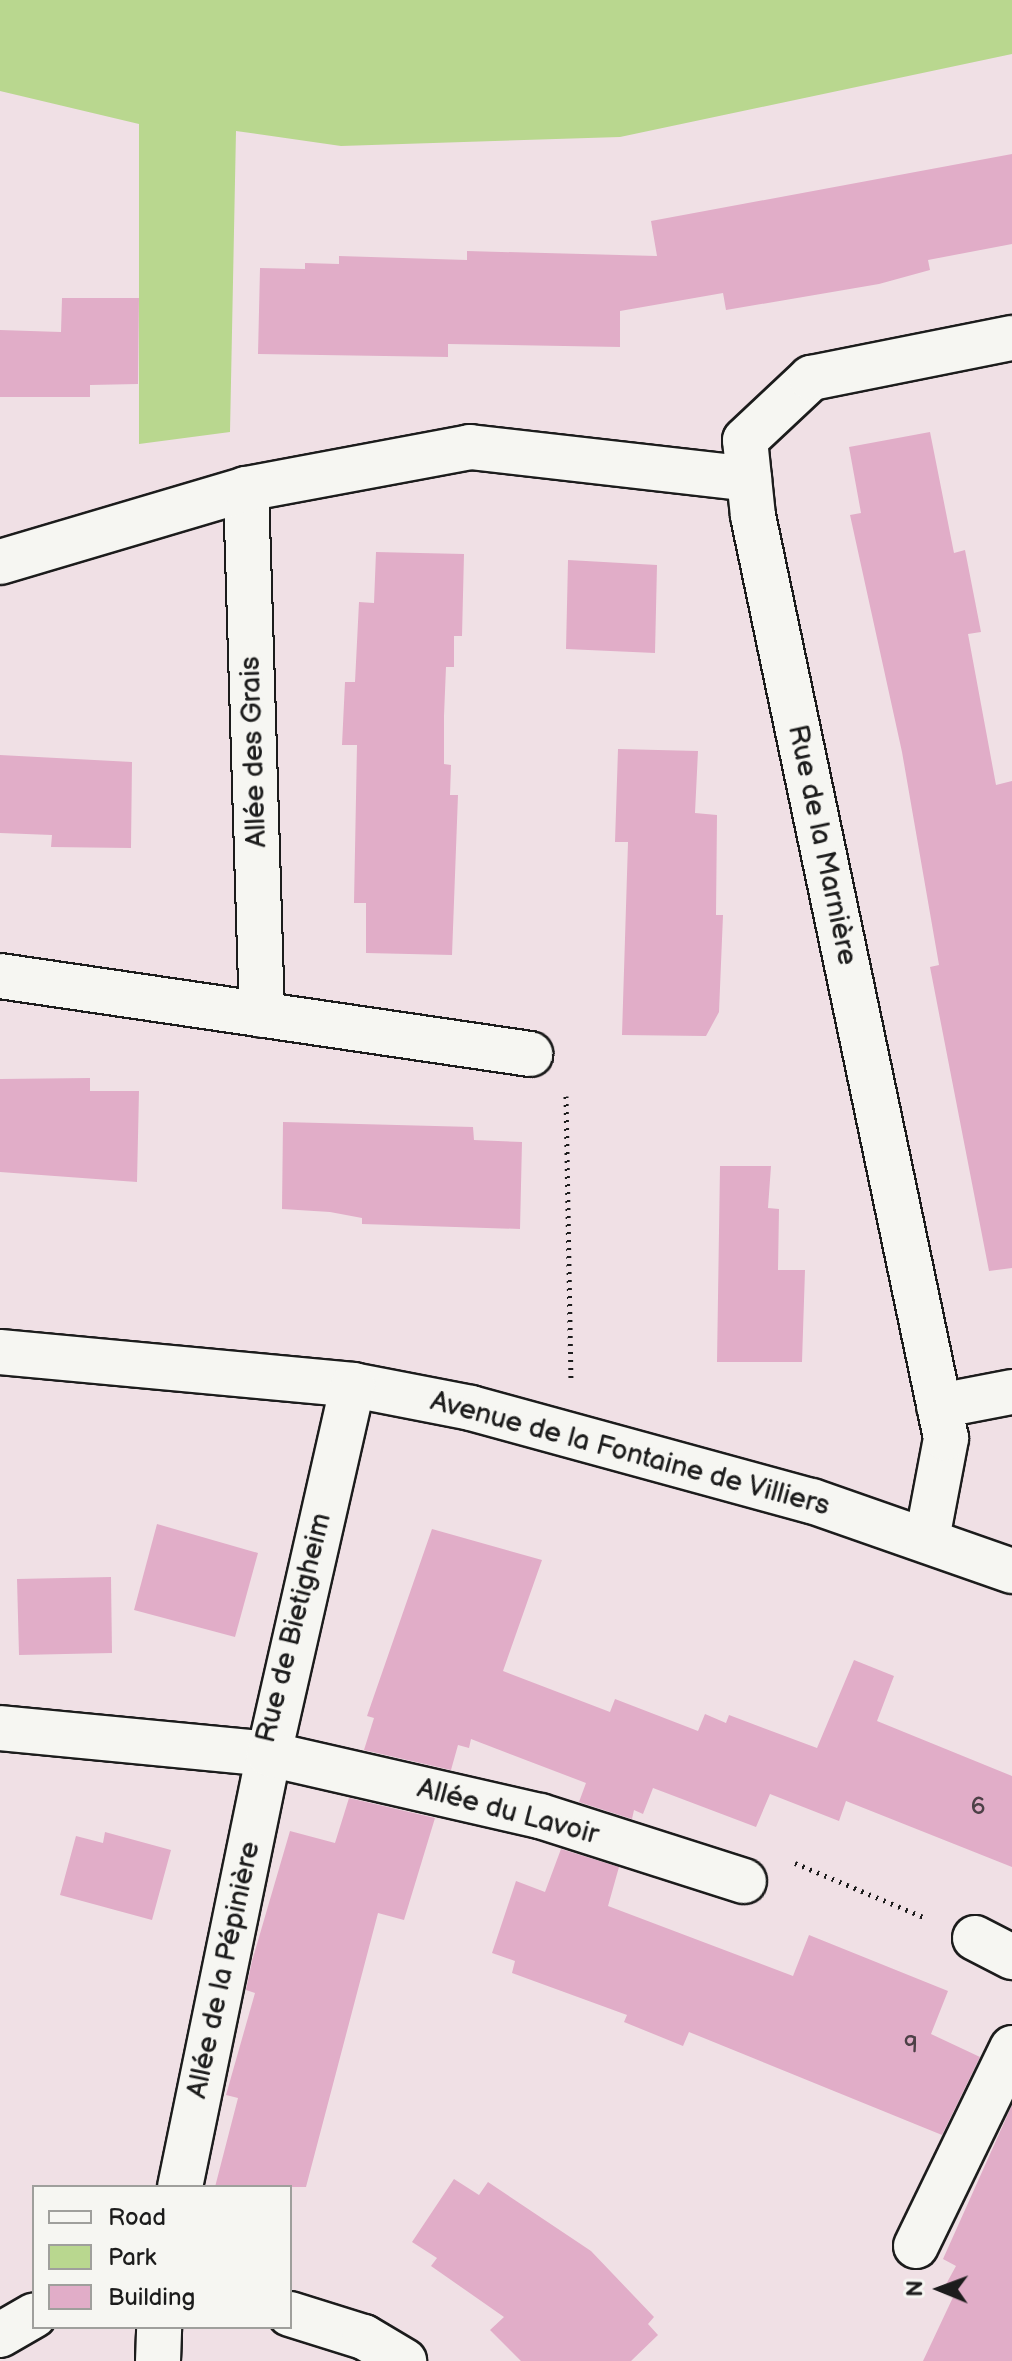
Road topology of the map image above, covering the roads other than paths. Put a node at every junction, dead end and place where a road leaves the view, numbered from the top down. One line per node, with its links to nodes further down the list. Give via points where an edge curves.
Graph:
1 (1012, 338): 2 (street, Rue de la Marnière, via 811,378 745,440)
2 (749, 479): 3 (street, via 470,447); 11 (street, Rue de la Marnière)
3 (246, 489): 4 (street); 6 (street, Allée des Grais)
4 (0, 562)
5 (0, 976): 6 (street)
6 (262, 1015): 7 (street)
7 (530, 1054)
8 (0, 1352): 9 (street, Avenue de la Fontaine de Villiers)
9 (353, 1385): 12 (street, Avenue de la Fontaine de Villiers, via 561,1430); 15 (street, Rue de Bietigheim)
10 (1012, 1392): 11 (street)
11 (939, 1406): 12 (street, Rue de la Marnière, via 946,1438)
12 (927, 1539): 13 (street, Avenue de la Fontaine de Villiers)
13 (1012, 1571)
14 (0, 1728): 15 (street, Rue de Bietigheim)
15 (269, 1754): 16 (street, Allée du Lavoir, via 540,1816); 18 (street, Allée de la Pépinière)
16 (744, 1881)
17 (1012, 2048): 19 (street)
18 (180, 2185)
19 (916, 2246)
20 (292, 2315): 25 (street, via 364,2337)
21 (32, 2316): 23 (street)
22 (159, 2329): 24 (street)
23 (0, 2335)
24 (158, 2361)
25 (404, 2361)

